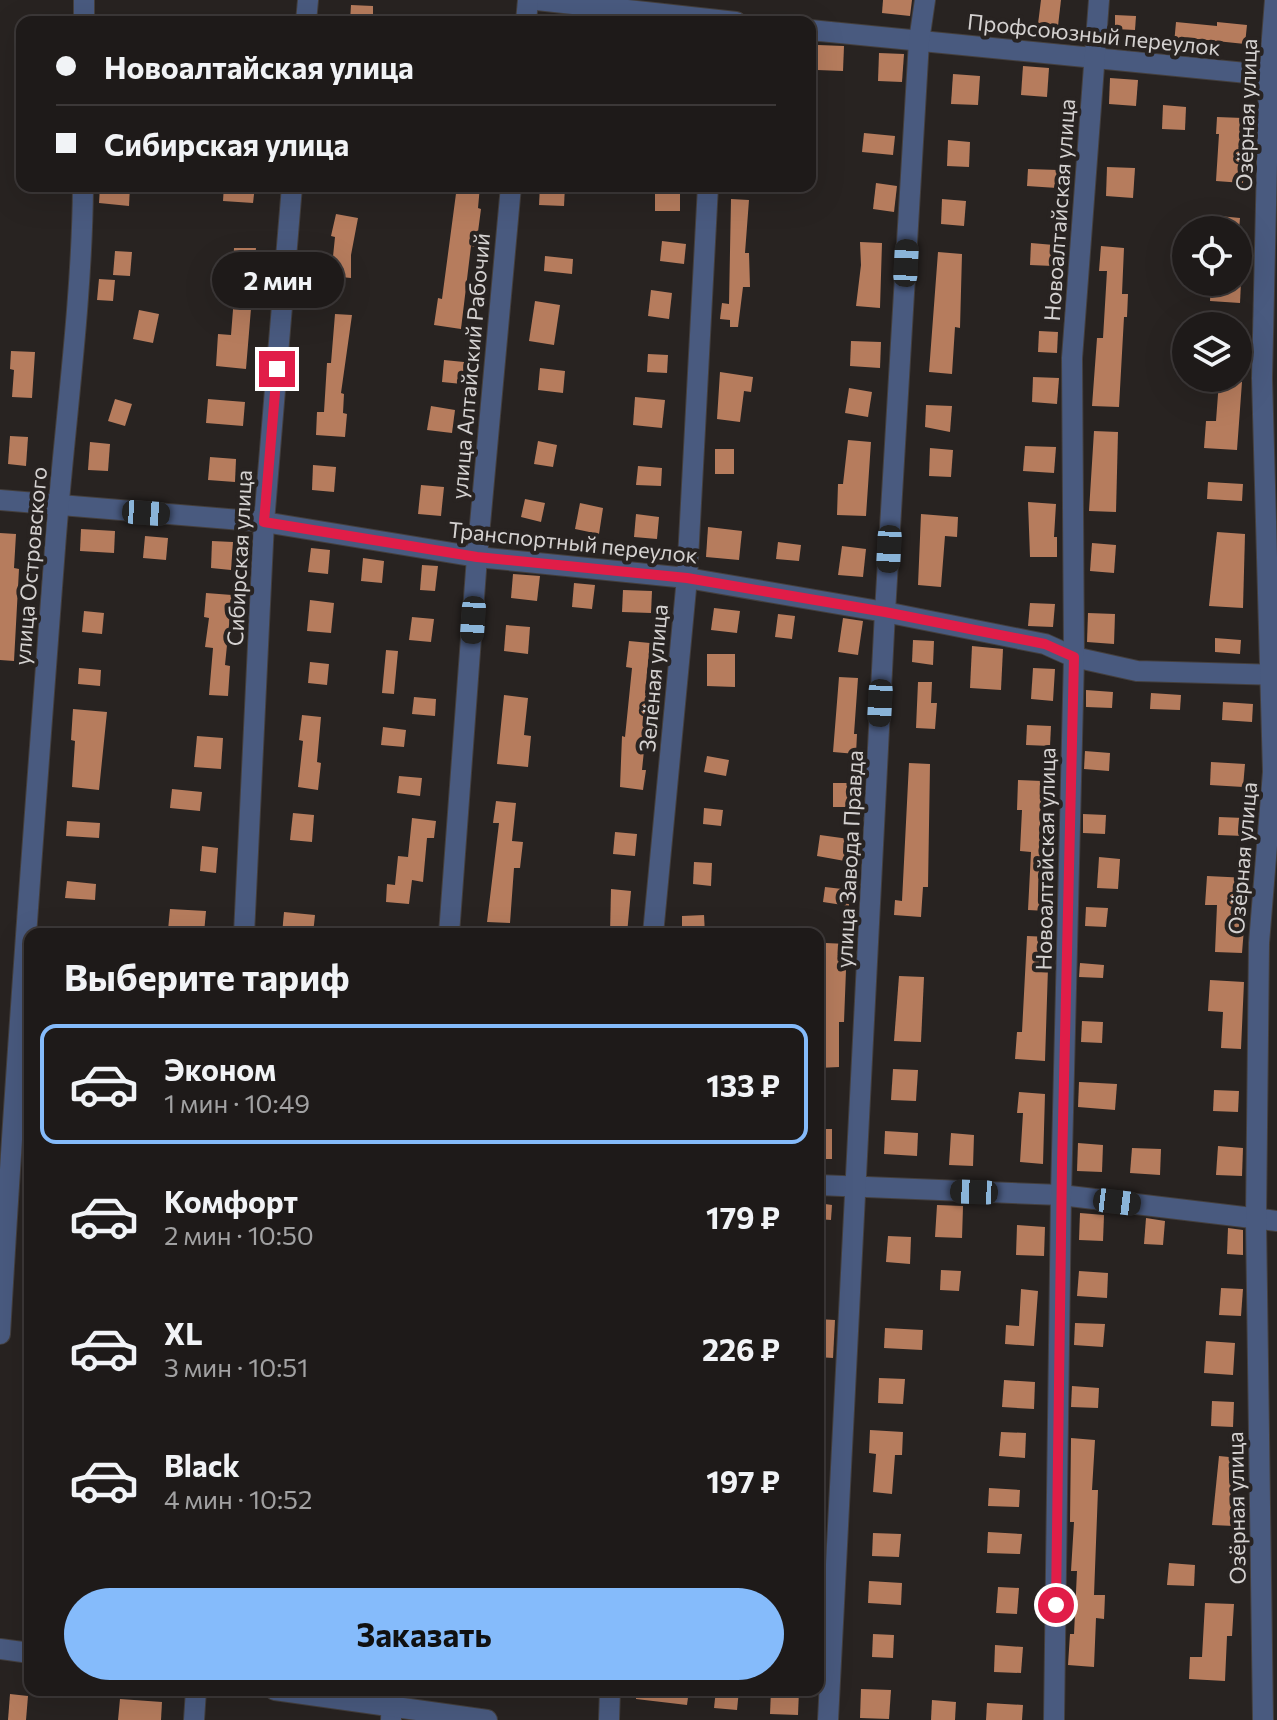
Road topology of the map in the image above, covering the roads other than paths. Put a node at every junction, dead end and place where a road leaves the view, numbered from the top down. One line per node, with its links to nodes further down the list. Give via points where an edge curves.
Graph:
1 (537, 0): 5 (street)
2 (925, 0): 7 (street, улица Завода Правда)
3 (1099, 0): 8 (street, Новоалтайская улица)
4 (1275, 0): 9 (street, Озёрная улица)
5 (722, 16)
6 (816, 31): 7 (street, Профсоюзный переулок)
7 (919, 41): 8 (street, Профсоюзный переулок); 19 (street, улица Завода Правда)
8 (1094, 57): 9 (street, Профсоюзный переулок); 20 (street, Новоалтайская улица, via 1072,358)
9 (1273, 76): 21 (street, Озёрная улица, via 1262,378)
10 (83, 192): 15 (street, улица Островского)
11 (292, 192): 16 (street, Сибирская улица)
12 (510, 192): 17 (street, улица Алтайский Рабочий)
13 (708, 192): 18 (street, Зелёная улица)
14 (0, 500): 15 (street, Транспортный переулок)
15 (58, 506): 16 (street, Транспортный переулок); 22 (street, улица Островского)
16 (264, 522): 17 (street, Транспортный переулок); 23 (street, Сибирская улица)
17 (477, 557): 18 (street, Транспортный переулок); 24 (street, улица Алтайский Рабочий)
18 (687, 578): 19 (street, Транспортный переулок); 25 (street, Зелёная улица)
19 (885, 612): 20 (street, Транспортный переулок, via 1045,644); 29 (street, улица Завода Правда)
20 (1074, 657): 21 (street, Транспортный переулок, via 1137,671); 30 (street, Новоалтайская улица)
21 (1275, 675): 31 (street, Озёрная улица, via 1259,943)
22 (27, 928)
23 (244, 928)
24 (449, 928)
25 (654, 928)
26 (24, 971): 27 (street, улица Островского)
27 (15, 1094): 33 (street, улица Островского)
28 (824, 1185): 29 (street)
29 (857, 1187): 30 (street); 43 (street, улица Завода Правда)
30 (1061, 1195): 31 (street); 44 (street, Новоалтайская улица)
31 (1256, 1220): 32 (street); 45 (street, Озёрная улица)
32 (1277, 1221)
33 (0, 1334)
34 (0, 1649): 35 (street)
35 (24, 1652)
36 (196, 1696): 40 (street)
37 (321, 1696): 39 (street)
38 (610, 1696): 42 (street)
39 (391, 1705): 41 (street)
40 (194, 1720)
41 (487, 1720)
42 (609, 1720)
43 (828, 1720)
44 (1054, 1720)
45 (1263, 1720)

